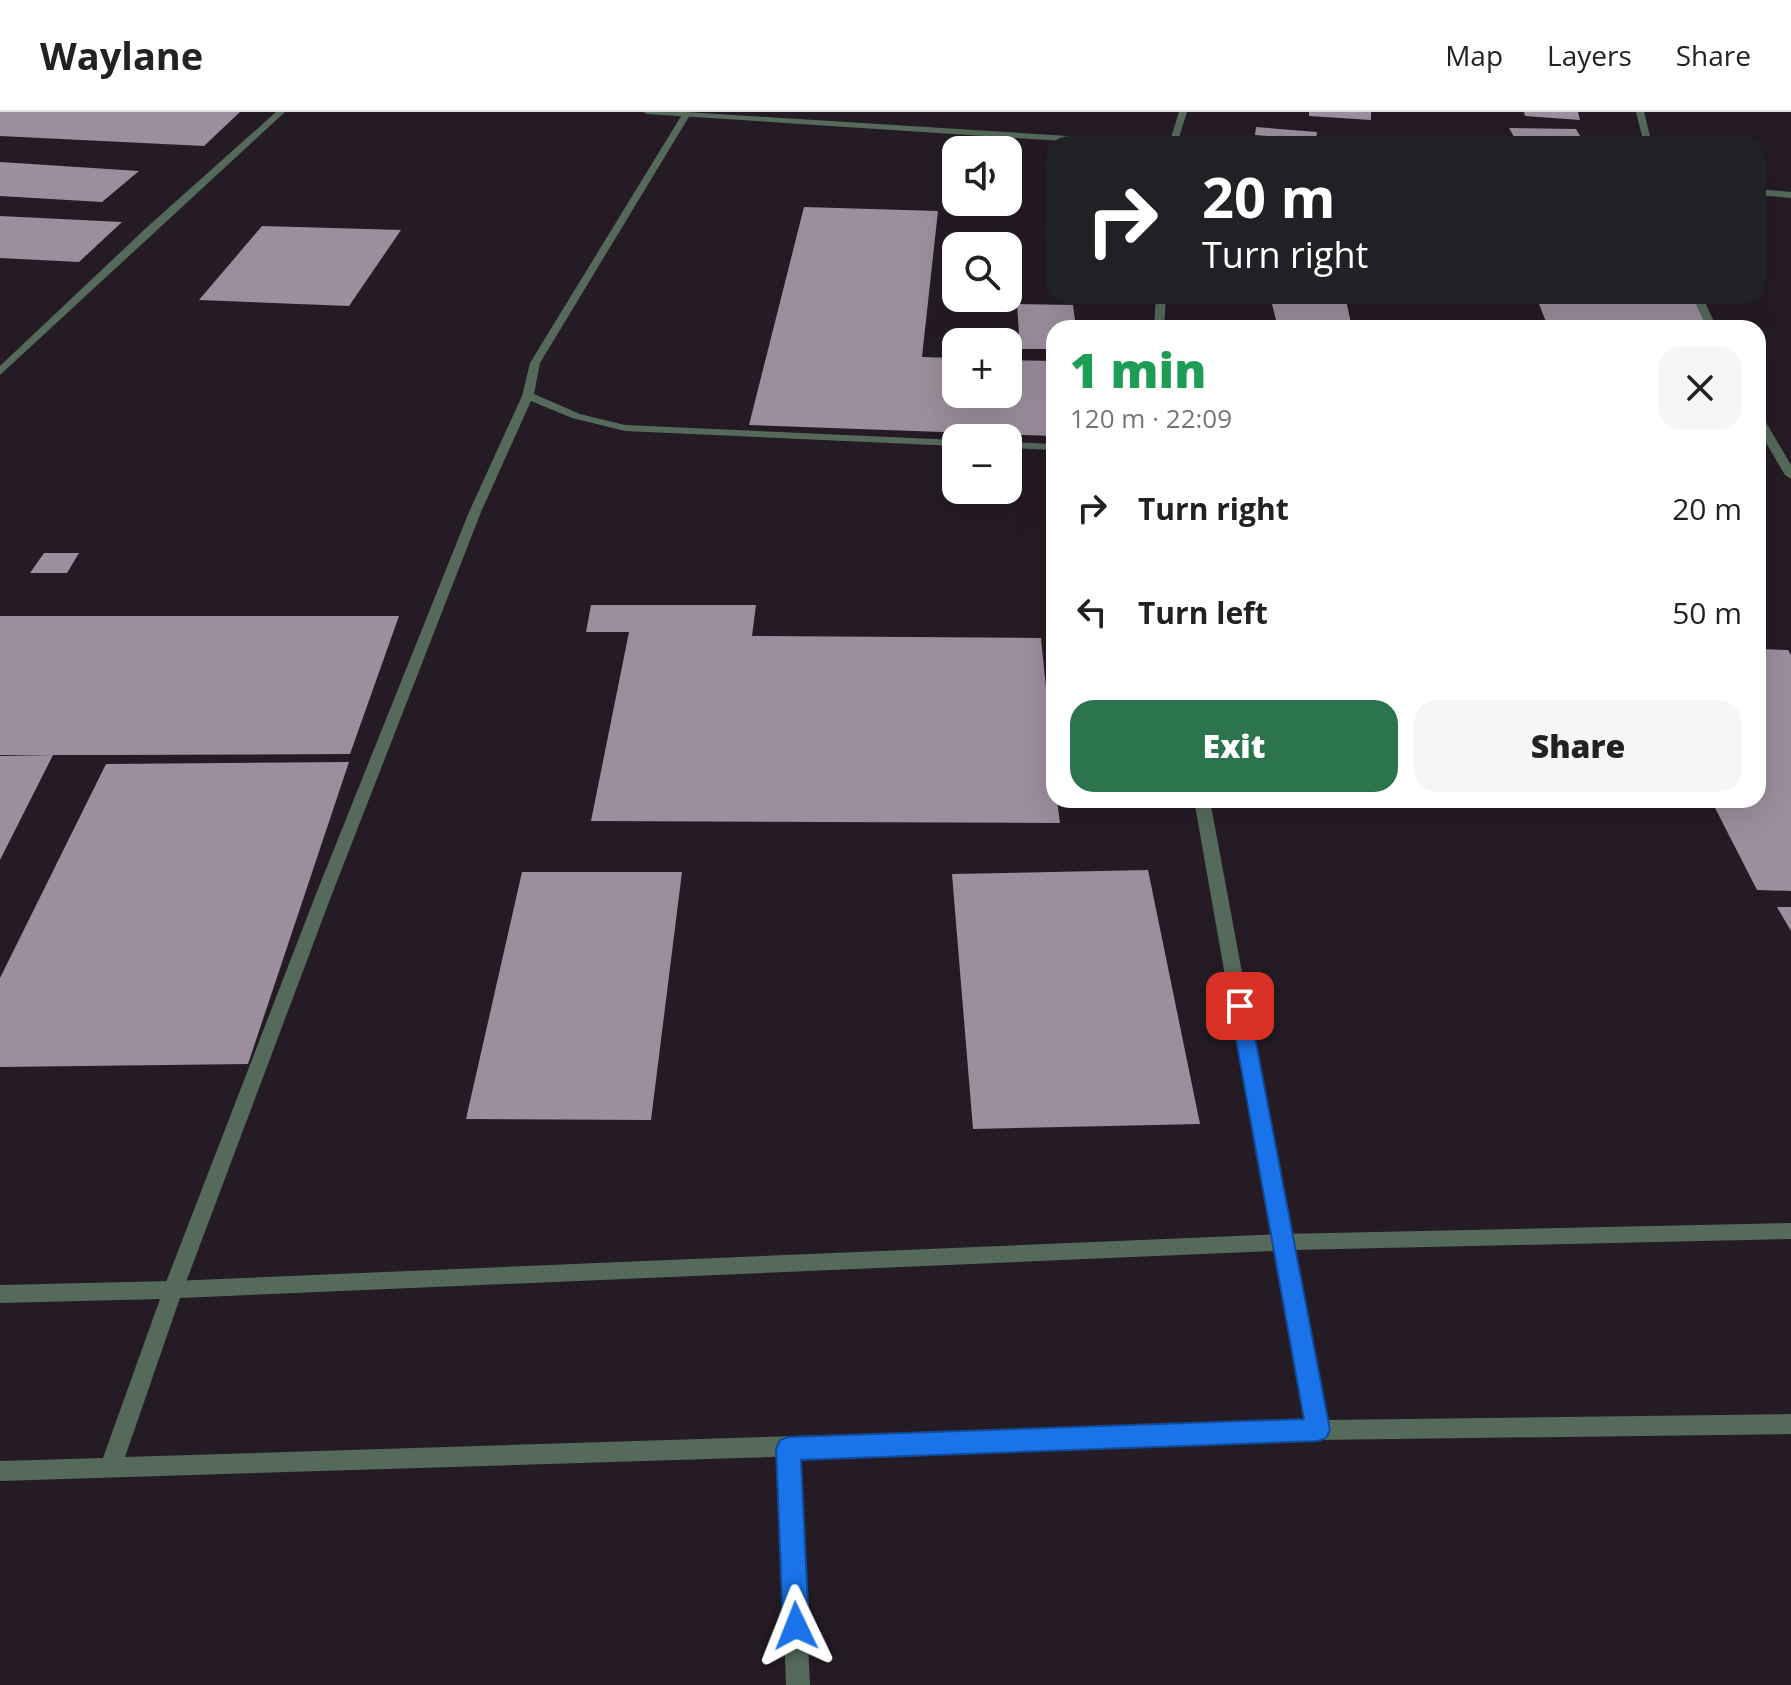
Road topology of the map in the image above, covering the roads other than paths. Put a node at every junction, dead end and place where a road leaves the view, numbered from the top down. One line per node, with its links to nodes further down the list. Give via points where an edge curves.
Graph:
1 (281, 112): 12 (street)
2 (647, 112): 5 (street)
3 (1183, 112): 7 (street)
4 (1640, 112): 8 (street)
5 (686, 115): 6 (street); 13 (street, via 535,363)
6 (737, 115): 9 (street)
7 (1176, 136)
8 (1646, 136)
9 (1046, 137)
10 (1766, 193): 11 (street)
11 (1791, 195)
12 (0, 372)
13 (528, 396): 15 (street, via 625,428); 22 (street, via 475,512)
14 (1766, 433): 18 (street)
15 (942, 442)
16 (1022, 446): 17 (street)
17 (1046, 447)
18 (1791, 475)
19 (1203, 808): 21 (street)
20 (1791, 1231): 21 (street)
21 (1282, 1242): 22 (street); 25 (street)
22 (173, 1290): 23 (street); 27 (street)
23 (0, 1294)
24 (1791, 1424): 25 (street)
25 (1318, 1430): 26 (street)
26 (788, 1449): 27 (street); 29 (street)
27 (111, 1466): 28 (street)
28 (0, 1471)
29 (798, 1685)

